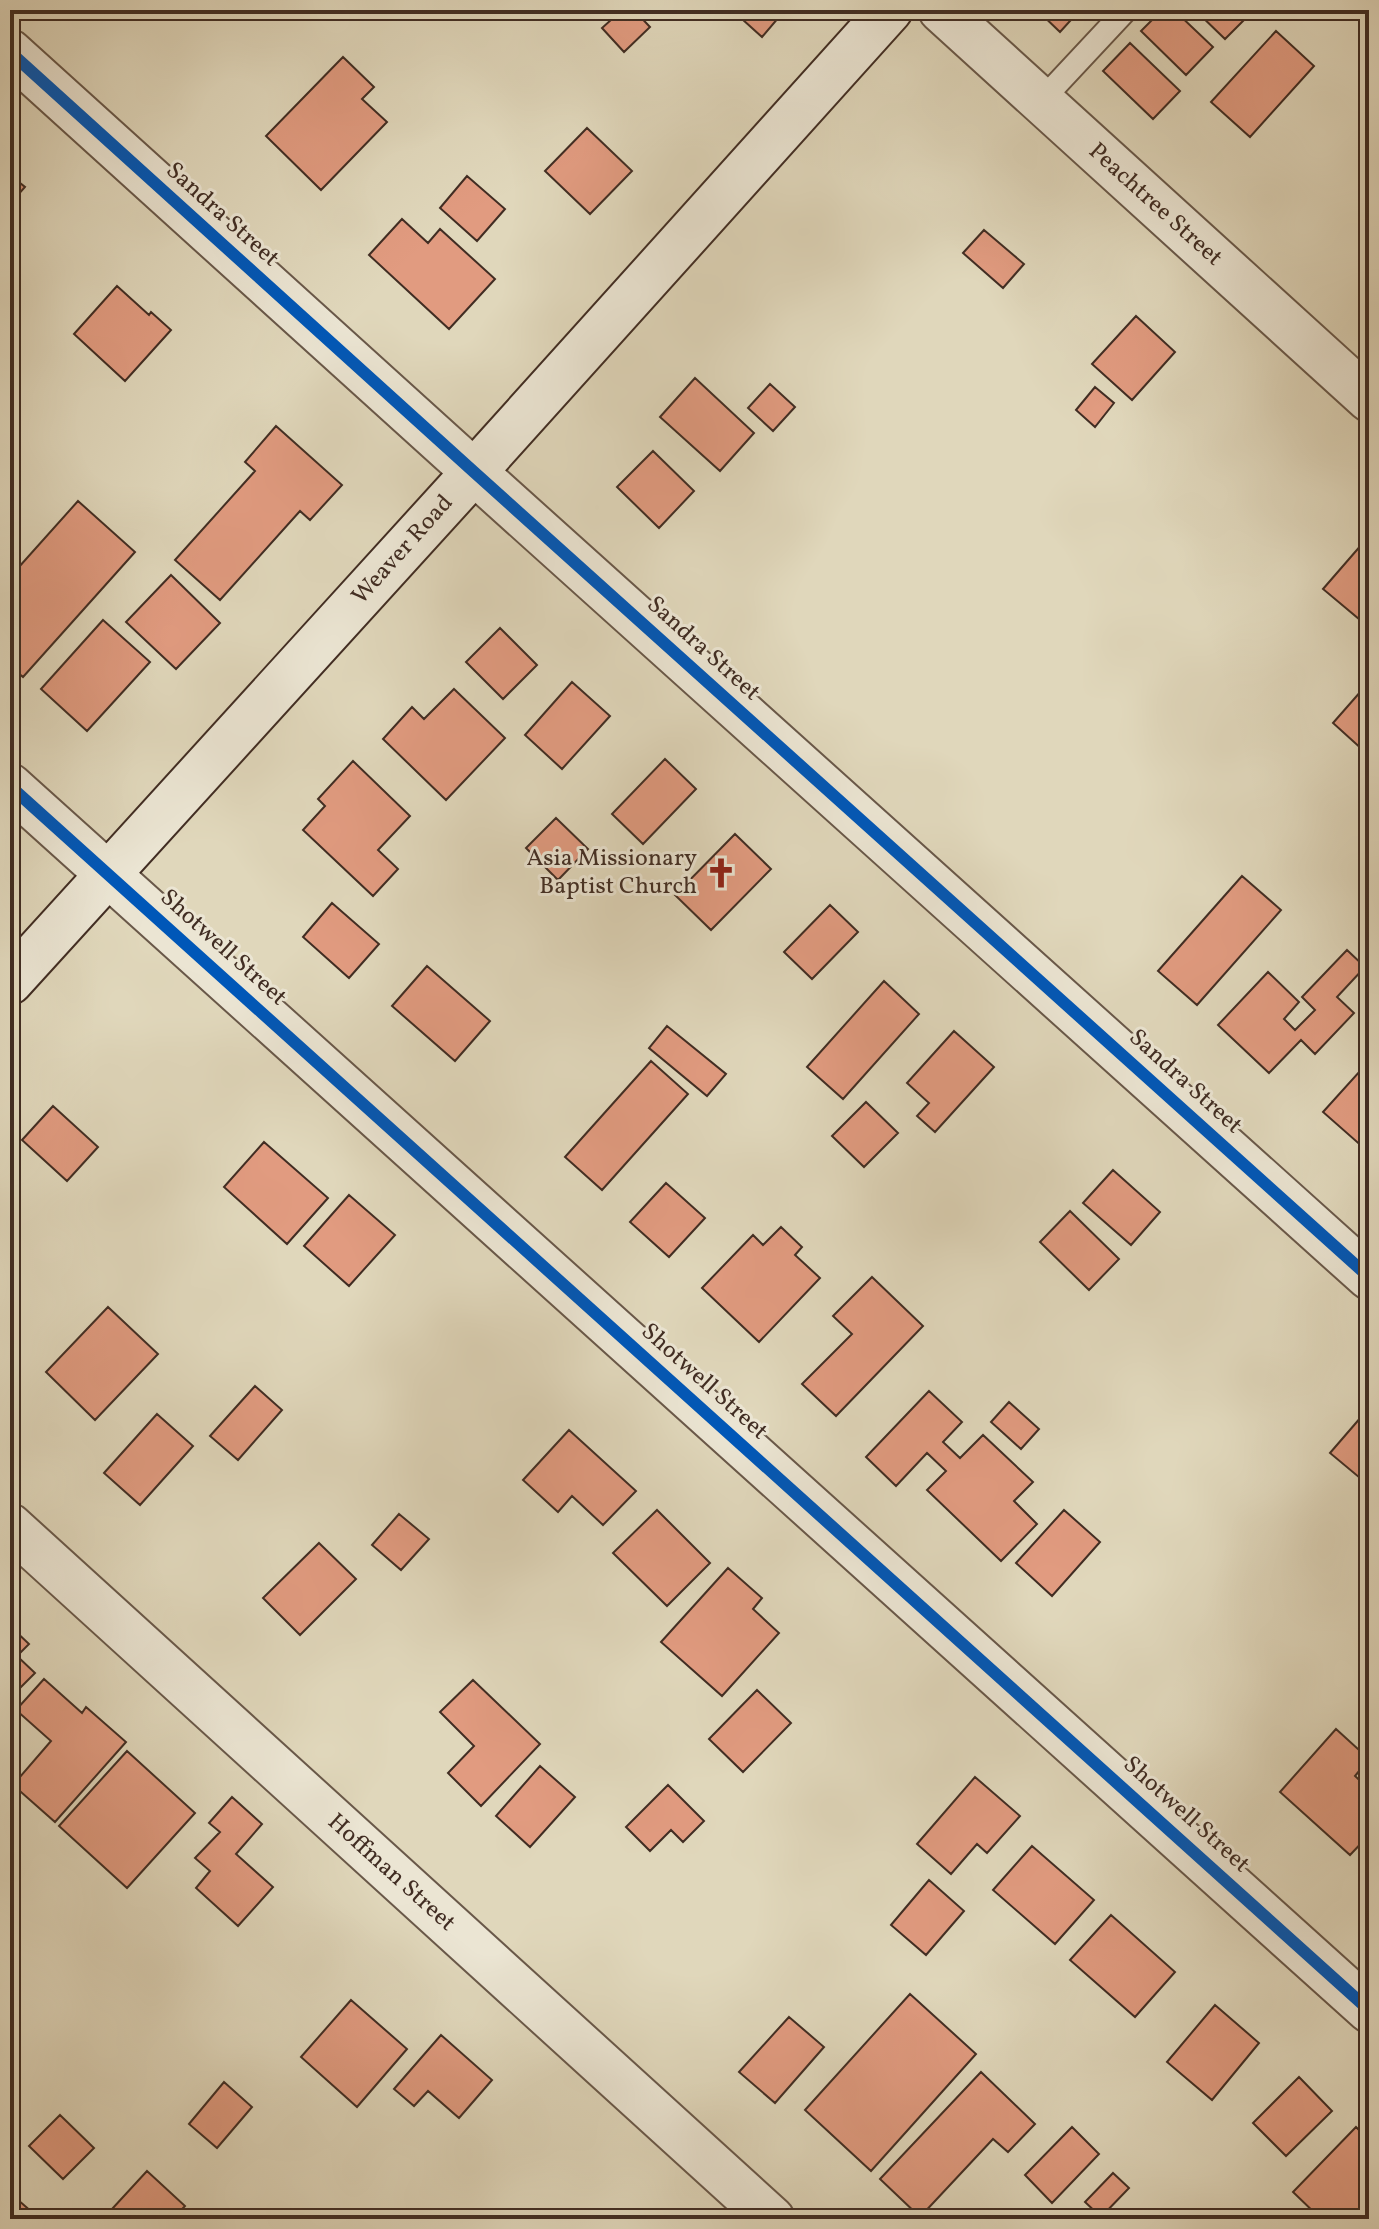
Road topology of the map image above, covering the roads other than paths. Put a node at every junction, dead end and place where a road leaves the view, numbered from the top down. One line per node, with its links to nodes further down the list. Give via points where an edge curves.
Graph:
1 (890, 10): 7 (street, Weaver Road)
2 (941, 10): 5 (street, Peachtree Street)
3 (1126, 10): 5 (lane)
4 (10, 52): 7 (street, Sandra Street)
5 (1041, 101): 6 (street, Peachtree Street)
6 (1369, 399)
7 (474, 472): 9 (street, Weaver Road); 11 (street, Sandra Street)
8 (10, 786): 9 (street, Shotwell Street)
9 (108, 875): 10 (street, Weaver Road); 13 (street, Shotwell Street)
10 (10, 982)
11 (1369, 1277)
12 (10, 1526): 14 (street, Hoffman Street)
13 (1369, 2010)
14 (772, 2219)

